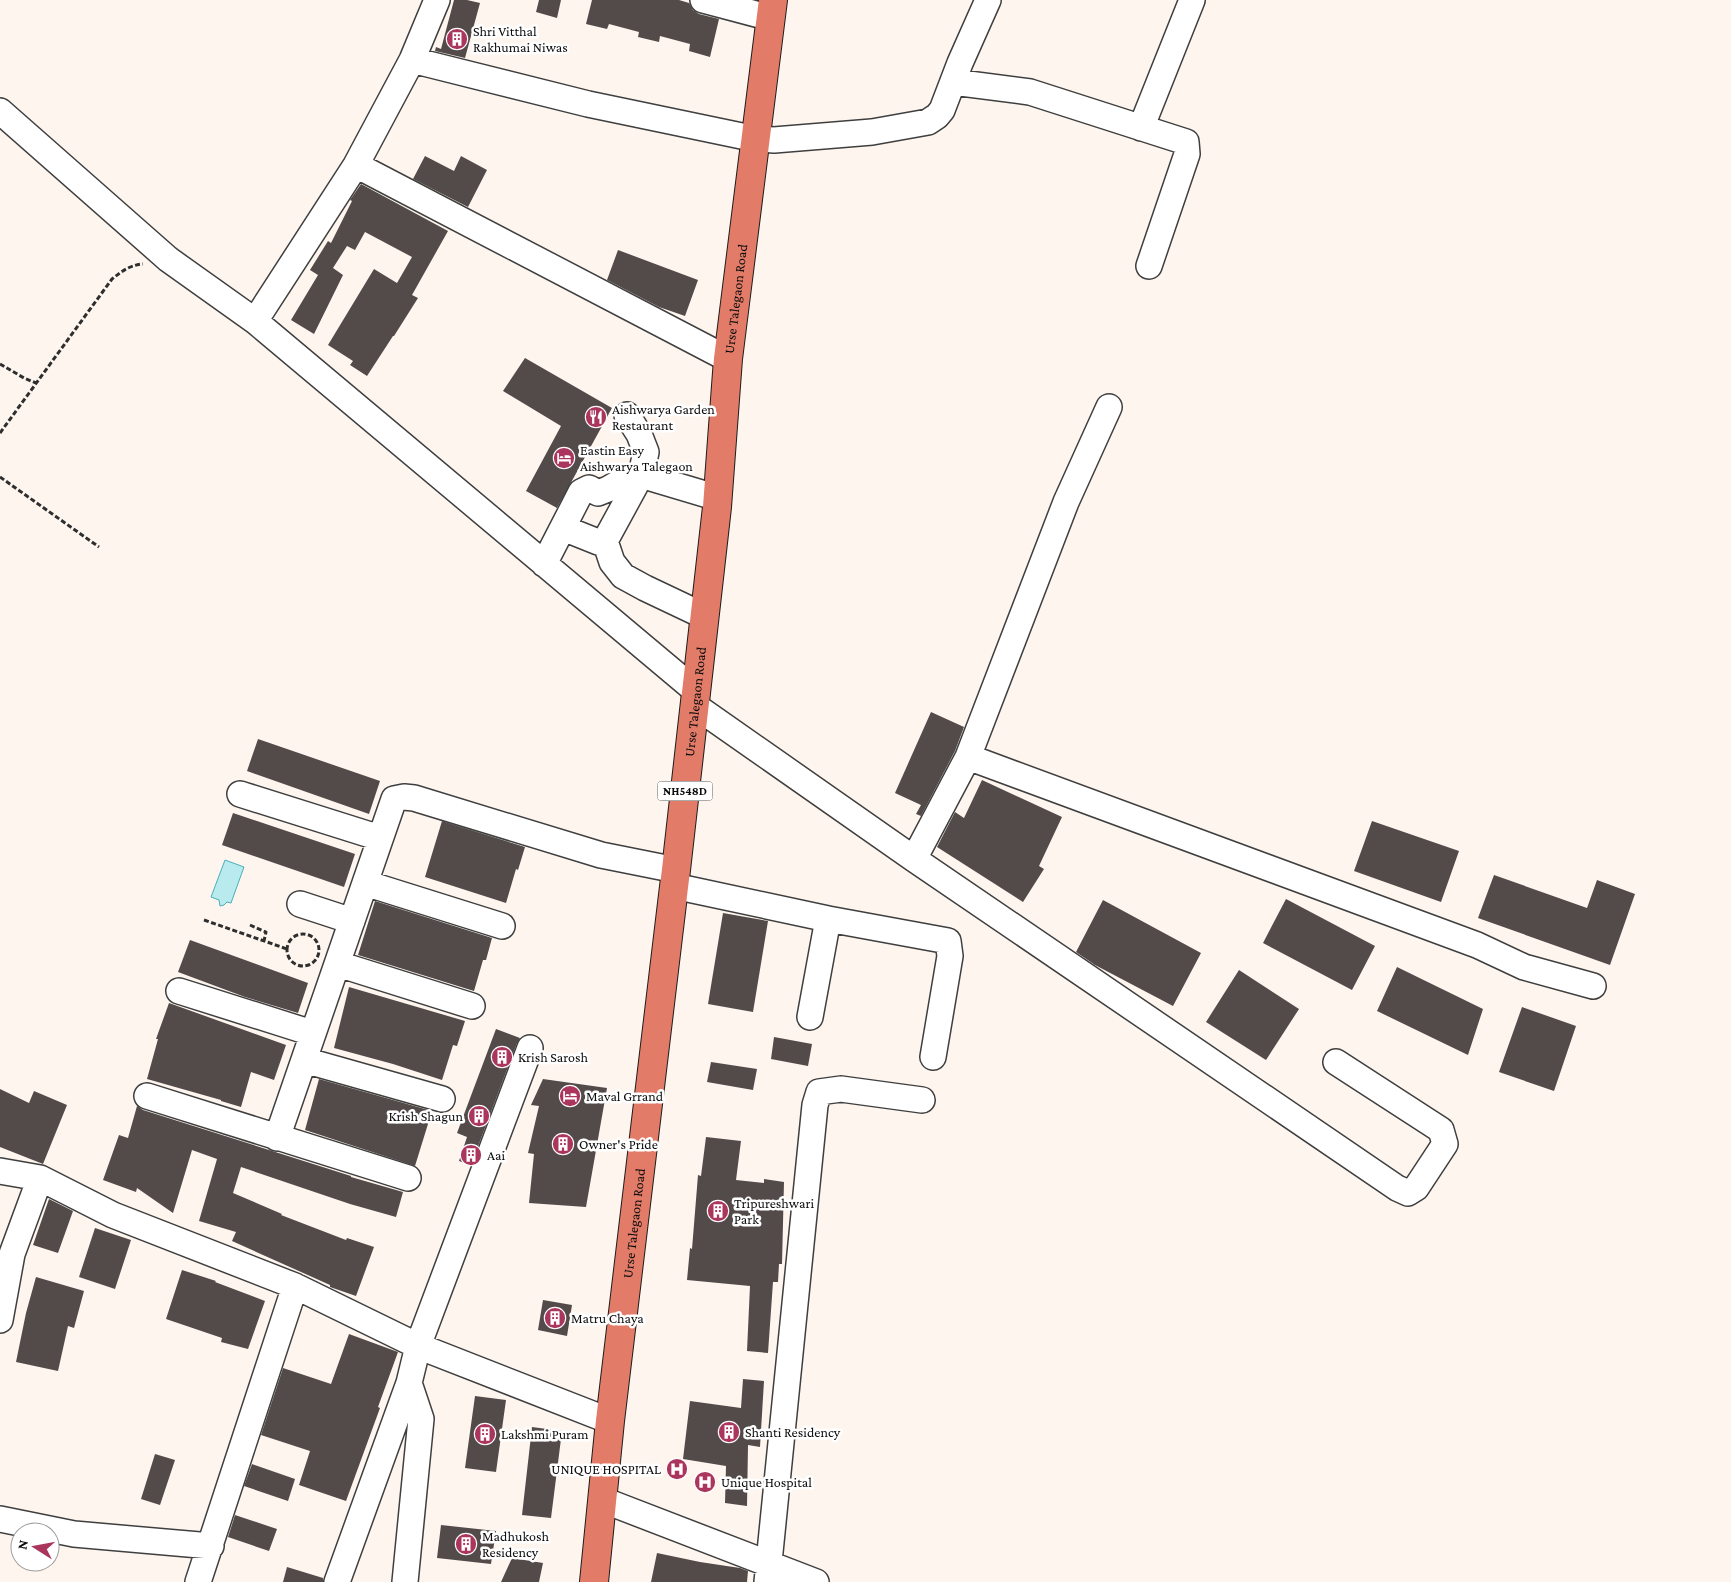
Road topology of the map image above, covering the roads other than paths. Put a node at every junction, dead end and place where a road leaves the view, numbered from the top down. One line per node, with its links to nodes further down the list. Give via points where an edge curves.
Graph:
1 (437, 0): 6 (street)
2 (703, 0): 5 (street)
3 (988, 0): 7 (street)
4 (1192, 0): 9 (street)
5 (772, 9): 10 (highway, Urse Talegaon Road / NH548D)
6 (412, 60): 10 (street, via 588,104); 11 (street)
7 (953, 82): 9 (street, via 1030,92); 10 (street, via 942,110 928,122 872,132)
8 (0, 111): 13 (street, via 168,260)
9 (1141, 128): 12 (street, via 1186,142 1187,154)
10 (756, 139): 14 (highway, Urse Talegaon Road / NH548D)
11 (356, 165): 13 (street); 14 (street)
12 (1149, 266)
13 (255, 321): 21 (street)
14 (728, 359): 18 (highway, Urse Talegaon Road / NH548D)
15 (1109, 407): 24 (street, via 1066,502)
16 (627, 415): 17 (street, via 646,452)
17 (640, 478): 18 (street); 19 (street, via 627,478 598,492 589,488 582,492); 20 (street)
18 (718, 498): 22 (highway, Urse Talegaon Road / NH548D)
19 (563, 528): 20 (street, via 598,542); 21 (street)
20 (605, 541): 22 (street, via 612,562 623,576)
21 (544, 564): 23 (street)
22 (704, 616): 23 (highway, Urse Talegaon Road / NH548D)
23 (695, 698): 27 (street); 28 (highway, Urse Talegaon Road / NH548D)
24 (968, 757): 27 (street); 35 (street, via 1477,945 1524,967)
25 (240, 794): 26 (street)
26 (380, 838): 28 (street, via 394,800 409,798); 29 (street)
27 (914, 859): 43 (street, via 1408,1193 1416,1188 1445,1144 1441,1130)
28 (675, 878): 31 (street); 55 (highway, Urse Talegaon Road / NH548D)
29 (365, 884): 32 (street); 33 (street)
30 (300, 904): 32 (street)
31 (828, 919): 38 (street); 41 (street, via 948,941 950,956)
32 (352, 921): 34 (street)
33 (502, 926)
34 (338, 964): 37 (street); 39 (street)
35 (1593, 986)
36 (179, 991): 39 (street)
37 (472, 1006)
38 (810, 1017)
39 (312, 1033): 42 (street)
40 (530, 1048): 53 (street)
41 (933, 1056)
42 (304, 1060): 45 (street); 47 (street)
43 (1336, 1062)
44 (147, 1096): 47 (street)
45 (442, 1099)
46 (922, 1100): 59 (street, via 841,1089 819,1092 815,1105)
47 (277, 1138): 50 (street)
48 (0, 1171): 49 (street)
49 (40, 1178): 51 (street, via 113,1215); 52 (street, via 12,1254)
50 (408, 1178)
51 (295, 1286): 53 (street); 58 (street)
52 (0, 1320)
53 (418, 1346): 54 (street); 55 (street)
54 (409, 1383): 61 (street); 62 (street, via 421,1419)
55 (610, 1421): 56 (highway, Urse Talegaon Road / NH548D)
56 (603, 1500): 59 (street); 63 (highway, Urse Talegaon Road / NH548D)
57 (0, 1518): 58 (street, via 74,1534)
58 (211, 1546): 60 (street)
59 (768, 1573): 64 (street)
60 (198, 1582)
61 (337, 1582)
62 (405, 1582)
63 (594, 1582)
64 (816, 1582)

